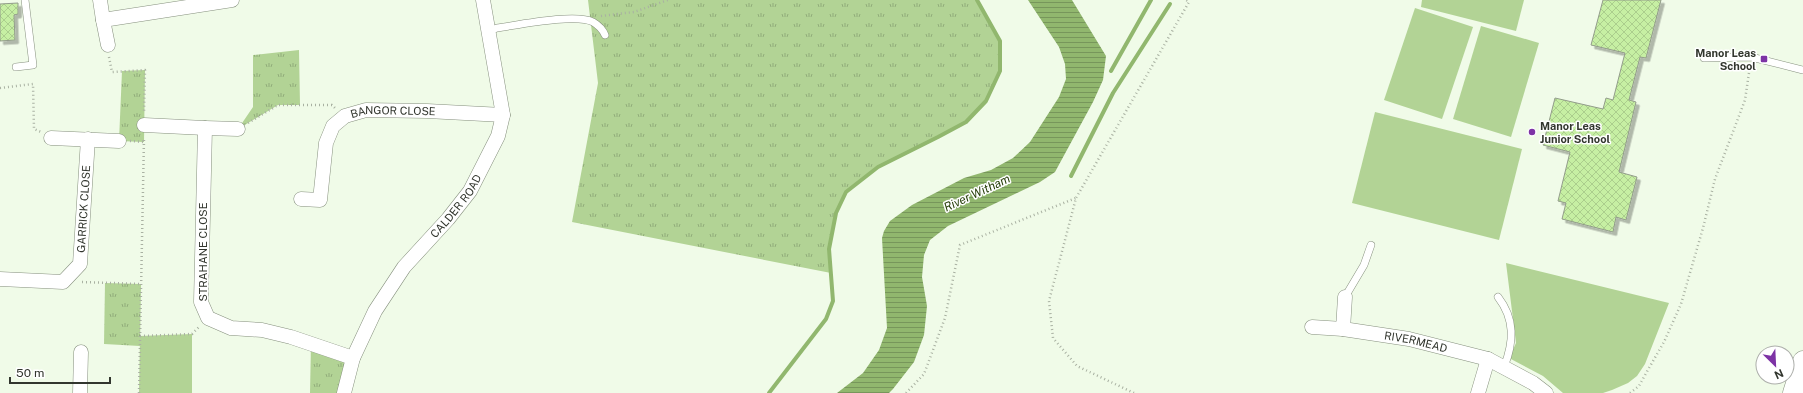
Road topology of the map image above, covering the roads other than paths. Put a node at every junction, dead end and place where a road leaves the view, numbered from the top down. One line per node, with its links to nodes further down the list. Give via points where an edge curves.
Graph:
1 (25, 0): 11 (lane, via 34,64)
2 (100, 0): 6 (street)
3 (232, 0): 5 (street)
4 (483, 0): 7 (street, CALDER ROAD)
5 (216, 1): 6 (street)
6 (104, 20): 9 (street)
7 (489, 31): 8 (lane, via 577,18 592,21); 13 (street, CALDER ROAD)
8 (605, 35)
9 (108, 46)
10 (1704, 58): 12 (lane, via 1751,57)
11 (16, 67)
12 (1803, 70)
13 (503, 115): 20 (street, BANGOR CLOSE, via 366,110 345,116 333,126 326,143 320,200); 28 (street, CALDER ROAD, via 498,136 470,191 404,266 375,310)
14 (144, 124): 15 (street)
15 (205, 128): 16 (street); 28 (street, STRAHANE CLOSE, via 201,302 208,318 231,328 262,330 291,337)
16 (238, 129)
17 (52, 138): 18 (street)
18 (88, 139): 19 (street); 22 (street, GARRICK CLOSE, via 80,264 63,282)
19 (119, 141)
20 (302, 199)
21 (1371, 246): 23 (lane, via 1364,265)
22 (0, 279)
23 (1345, 297): 26 (street)
24 (1498, 297): 31 (lane, via 1506,307 1511,335 1510,351)
25 (1312, 327): 26 (street, RIVERMEAD)
26 (1343, 329): 29 (street, RIVERMEAD, via 1409,340)
27 (81, 352): 32 (street)
28 (353, 358): 33 (street, CALDER ROAD)
29 (1488, 359): 31 (street, RIVERMEAD); 34 (street)
30 (1803, 361): 36 (street)
31 (1504, 367): 35 (street, RIVERMEAD)
32 (80, 393)
33 (344, 393)
34 (1478, 393)
35 (1546, 393)
36 (1794, 393)

